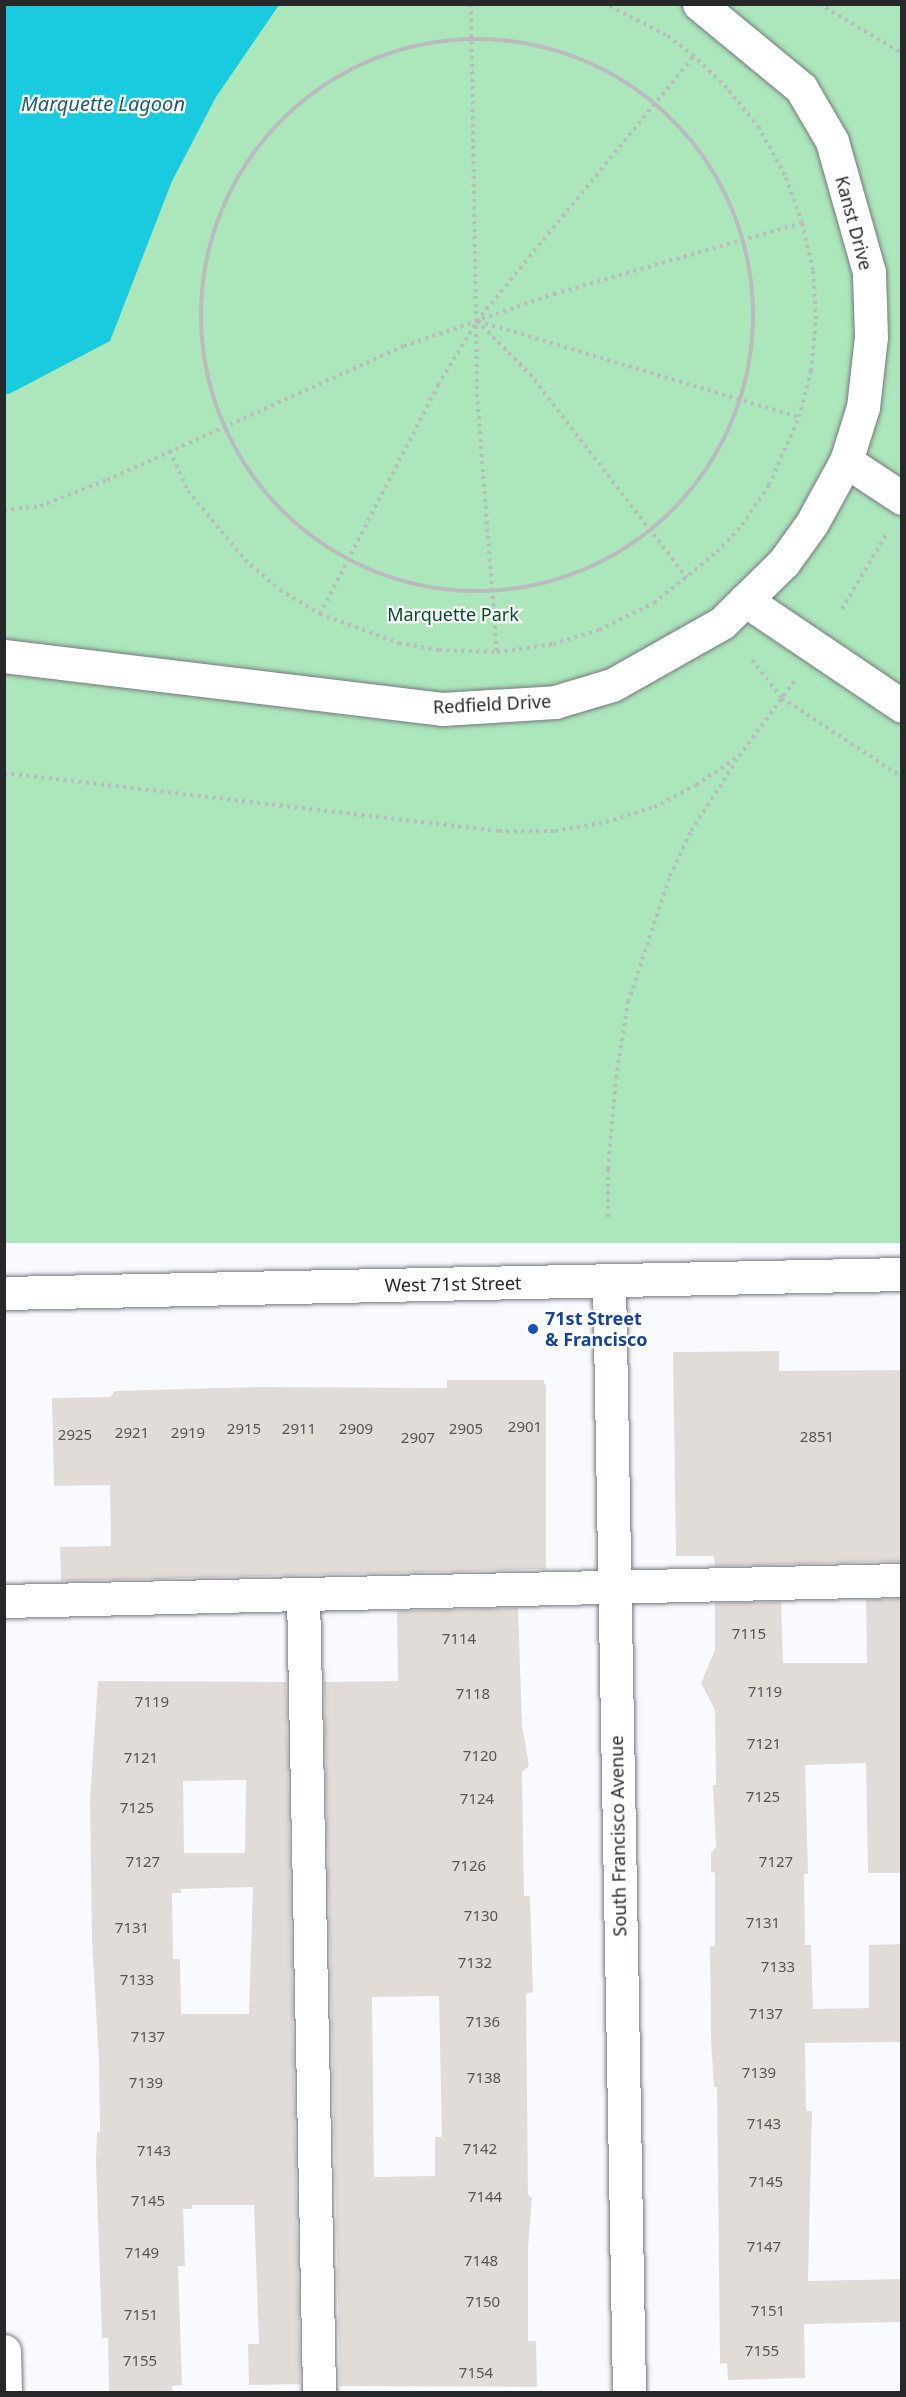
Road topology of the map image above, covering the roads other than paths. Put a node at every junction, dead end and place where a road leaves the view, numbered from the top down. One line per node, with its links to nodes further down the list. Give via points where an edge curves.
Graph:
1 (699, 4): 2 (street, Kanst Drive, via 801,88 832,141 869,272 872,337 863,407)
2 (846, 461): 3 (street); 4 (street, Kanst Drive)
3 (902, 498)
4 (812, 523): 5 (street, Redfield Drive, via 784,562)
5 (745, 600): 6 (street, Redfield Drive, via 722,623 669,656 612,685 555,702 442,709); 7 (street)
6 (4, 656)
7 (902, 706)
8 (902, 1274): 9 (street, West 71st Street)
9 (609, 1280): 10 (street, West 71st Street); 12 (street, South Francisco Avenue)
10 (4, 1293)
11 (902, 1581): 12 (street)
12 (614, 1587): 13 (street); 18 (street, South Francisco Avenue)
13 (303, 1594): 14 (street); 17 (street)
14 (4, 1600)
15 (4, 2351): 16 (street)
16 (5, 2392)
17 (319, 2392)
18 (628, 2392)

